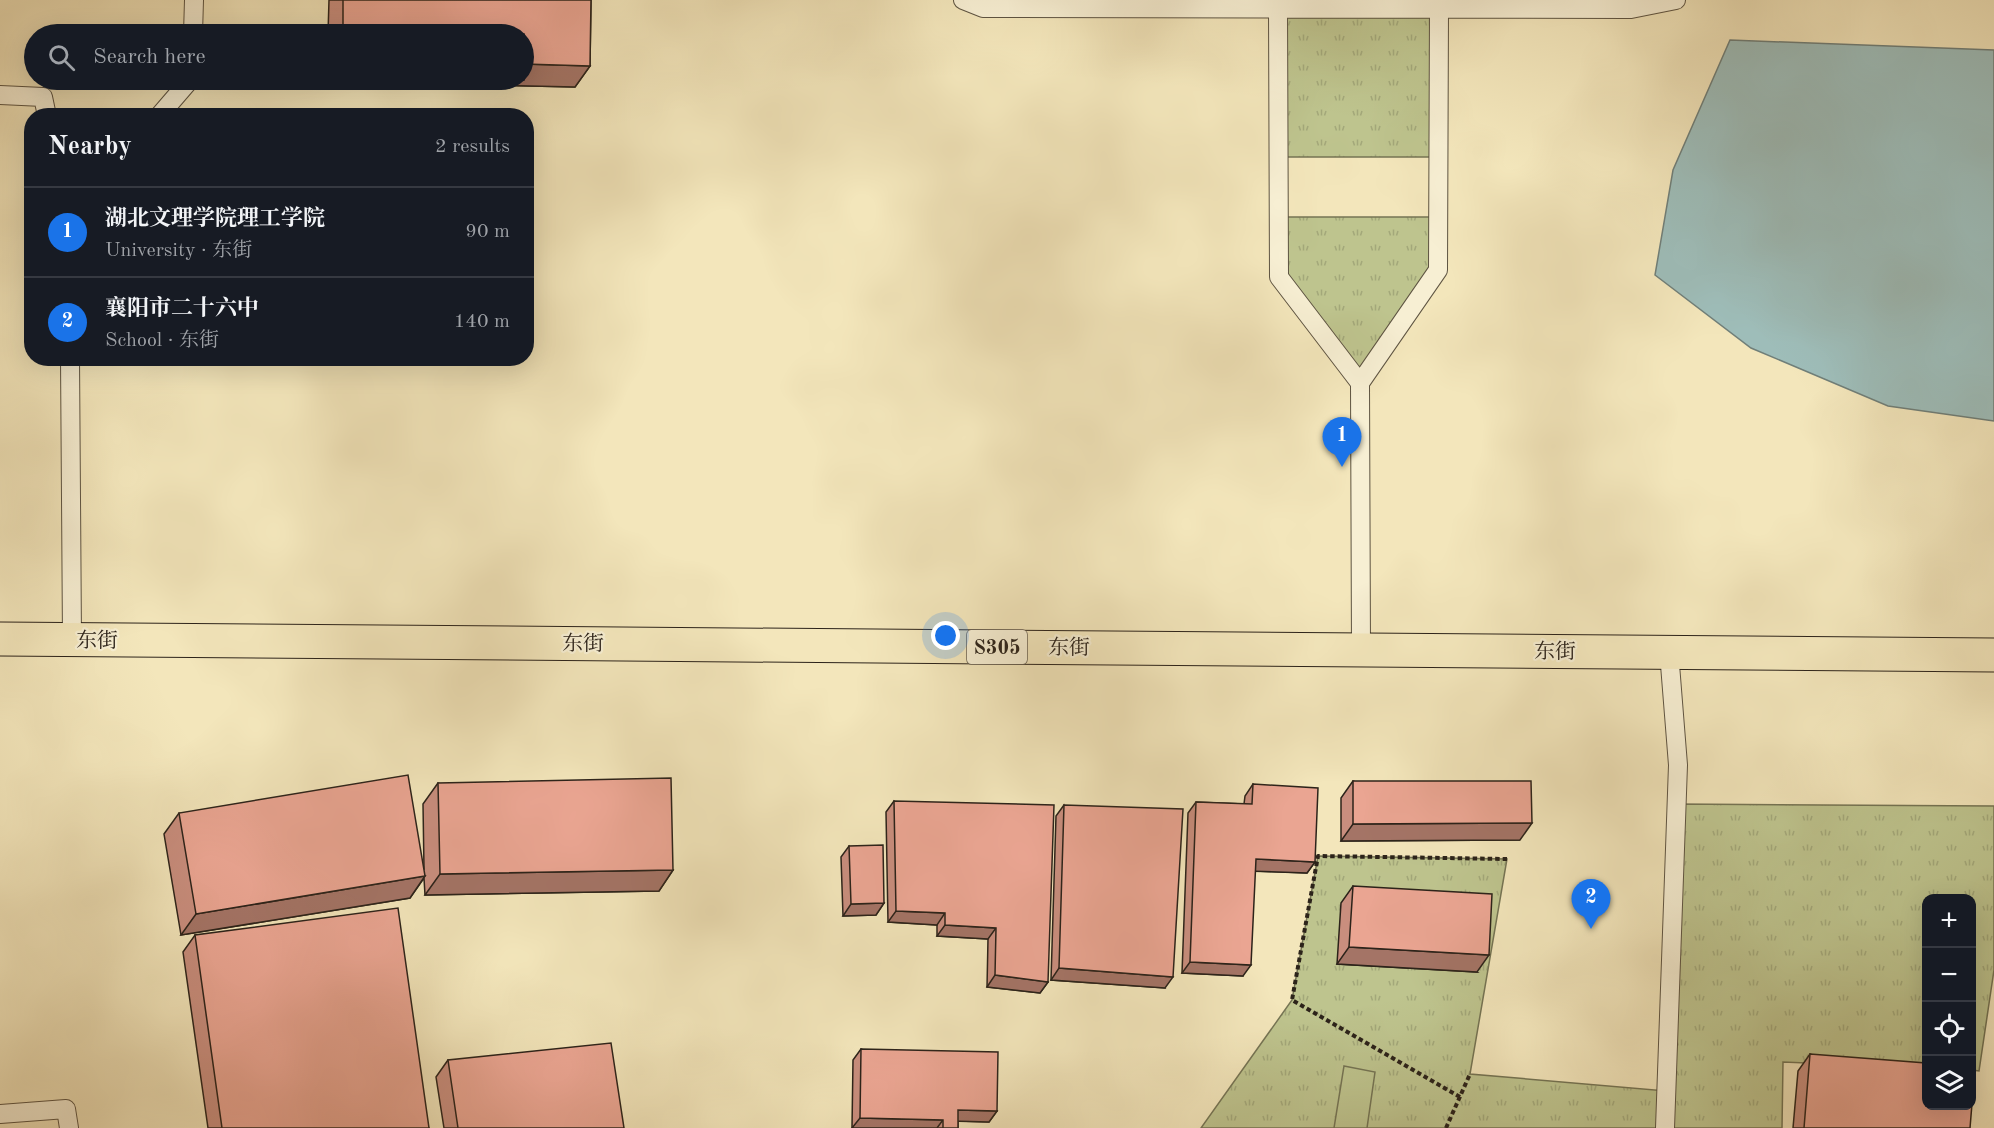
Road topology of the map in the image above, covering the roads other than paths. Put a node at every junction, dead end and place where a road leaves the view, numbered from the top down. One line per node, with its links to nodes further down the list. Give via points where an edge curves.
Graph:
1 (194, 0): 6 (lane)
2 (963, 0): 4 (lane, via 983,8)
3 (1676, 0): 5 (lane, via 1631,9)
4 (1278, 9): 5 (lane); 12 (lane, via 1280,277)
5 (1439, 10): 12 (lane, via 1438,270)
6 (193, 24)
7 (181, 90): 10 (lane)
8 (0, 95): 9 (lane, via 43,97)
9 (45, 108)
10 (166, 108)
11 (70, 366): 14 (lane)
12 (1360, 383): 15 (lane)
13 (0, 639): 14 (main road, 东街 / S305)
14 (72, 639): 15 (main road, 东街 / S305)
15 (1361, 650): 16 (main road, 东街 / S305)
16 (1669, 652): 17 (main road, 东街 / S305); 20 (lane, via 1678,765)
17 (1994, 655)
18 (0, 1114): 19 (lane, via 66,1109)
19 (69, 1128)
20 (1665, 1128)

